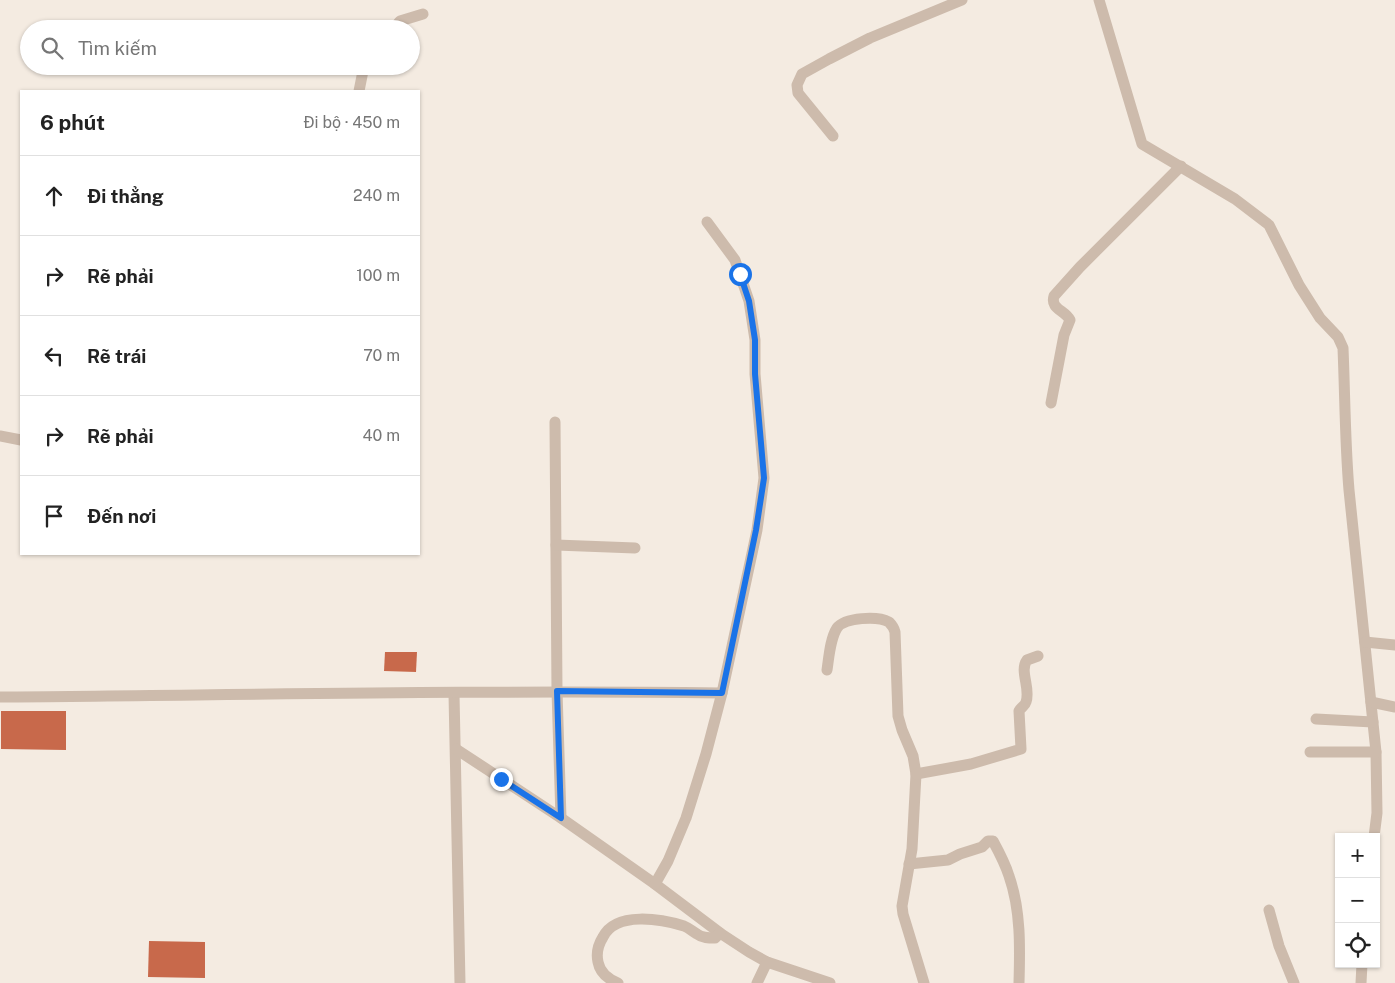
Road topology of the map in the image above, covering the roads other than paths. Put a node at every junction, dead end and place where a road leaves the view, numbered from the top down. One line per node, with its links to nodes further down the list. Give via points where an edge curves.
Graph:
1 (962, 0): 7 (street, via 870,38 802,74 797,85 798,93)
2 (1099, 0): 8 (street, via 1142,144)
3 (423, 14): 4 (street)
4 (403, 20)
5 (362, 75): 6 (street)
6 (359, 90)
7 (833, 136)
8 (1182, 166): 10 (street, via 1054,296 1055,306 1070,320 1064,335); 16 (street, via 1269,225 1310,302 1341,343 1347,419 1346,456)
9 (707, 222): 21 (street, via 735,260 749,301 755,340 764,478)
10 (1051, 403)
11 (555, 422): 14 (street)
12 (0, 436): 13 (street)
13 (20, 440)
14 (556, 545): 15 (street); 20 (street)
15 (635, 548)
16 (1365, 642): 17 (street); 24 (street)
17 (1395, 645)
18 (1038, 656): 31 (street, via 1027,660 1024,665 1028,691 1026,703 1019,711 1021,749 971,764)
19 (827, 670): 31 (street, via 834,634 844,622 878,619 893,626 898,716)
20 (557, 691): 21 (street); 22 (street); 32 (street)
21 (722, 693): 35 (street, via 686,818)
22 (454, 694): 23 (street); 28 (street)
23 (0, 697)
24 (1371, 702): 25 (street); 27 (street)
25 (1395, 707)
26 (1316, 719): 27 (street)
27 (1372, 722): 30 (street)
28 (456, 750): 32 (street); 40 (street)
29 (1310, 752): 30 (street)
30 (1376, 752): 33 (street)
31 (916, 774): 34 (street)
32 (561, 818): 35 (street)
33 (1374, 833)
34 (909, 864): 44 (street, via 903,914); 45 (street, via 948,860 993,840 1010,877 1015,903 1020,938)
35 (655, 884): 37 (street)
36 (1269, 910): 46 (street)
37 (720, 933): 38 (street); 41 (street, via 715,938 708,938 684,926 639,919 610,926 598,945 598,964 604,976)
38 (767, 962): 42 (street); 43 (street)
39 (1362, 968): 47 (street)
40 (460, 983)
41 (618, 983)
42 (757, 983)
43 (830, 983)
44 (924, 983)
45 (1019, 983)
46 (1294, 983)
47 (1361, 983)

